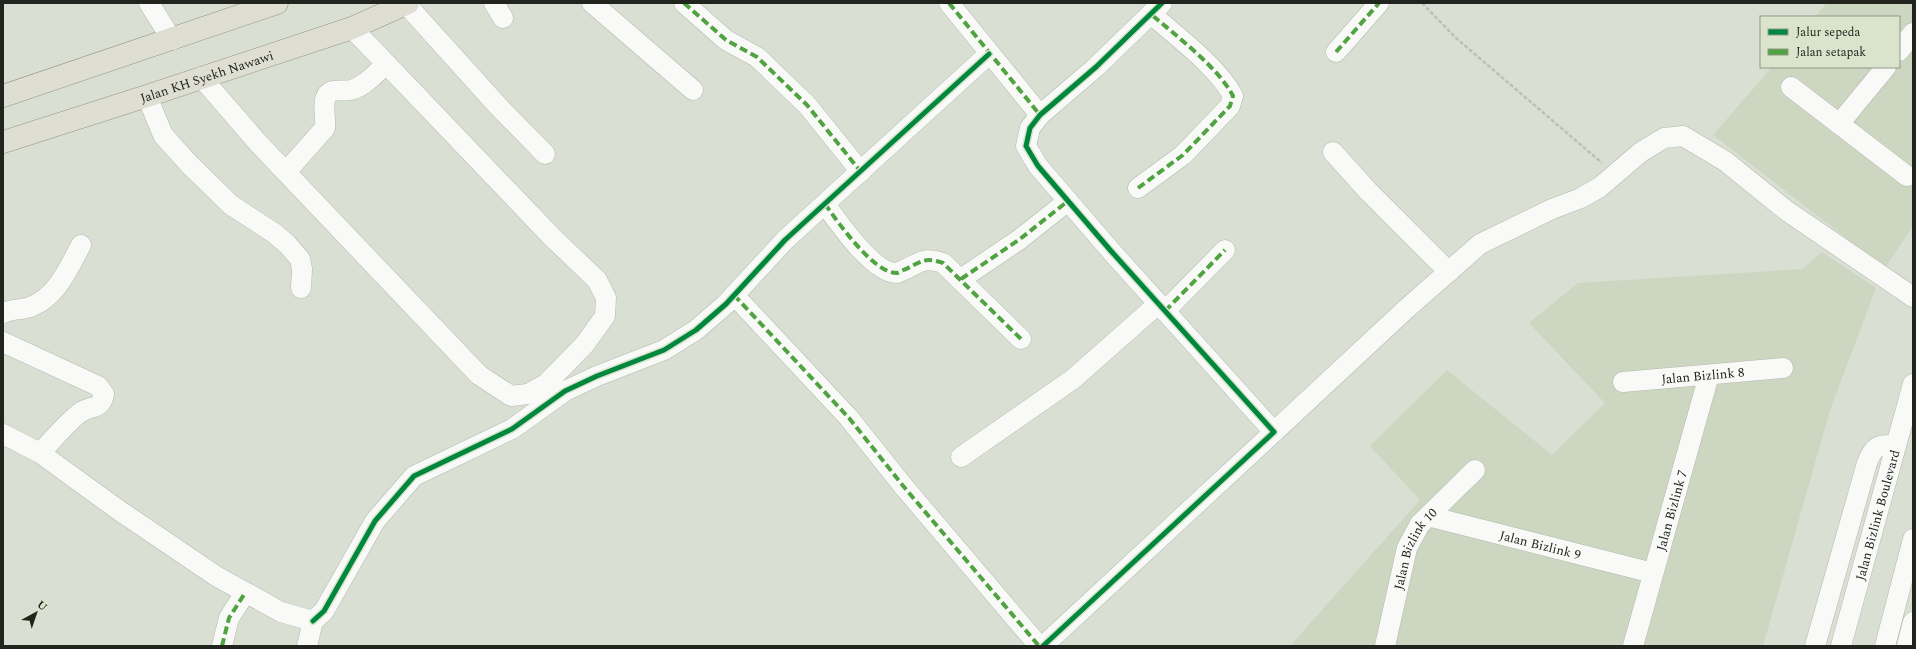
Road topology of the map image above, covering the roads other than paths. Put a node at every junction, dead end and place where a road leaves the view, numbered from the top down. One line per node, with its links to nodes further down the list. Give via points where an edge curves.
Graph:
1 (150, 3): 11 (street)
2 (277, 3): 11 (main road)
3 (592, 3): 19 (street)
4 (684, 3): 28 (street, via 726,40 757,56 807,105)
5 (949, 3): 14 (street)
6 (1379, 3): 13 (street)
7 (407, 4): 9 (main road, Jalan KH Syekh Nawawi); 26 (street)
8 (1156, 9): 22 (street, via 1096,67); 30 (street, via 1209,66 1232,96 1230,106 1183,155)
9 (352, 28): 15 (street); 17 (main road, Jalan KH Syekh Nawawi)
10 (1913, 33): 12 (street)
11 (172, 40): 20 (main road)
12 (1900, 50)
13 (1336, 52)
14 (989, 54): 22 (street); 28 (street)
15 (386, 64): 27 (street, via 365,84 352,89 334,89 327,94 324,107 325,128); 27 (street, via 552,238 597,280 606,298 605,316 585,344 546,384 528,394 511,396 479,375)
16 (1885, 68): 23 (street)
17 (201, 77): 21 (main road, Jalan KH Syekh Nawawi); 27 (street)
18 (1791, 87): 23 (street)
19 (693, 90)
20 (3, 96)
21 (147, 96): 24 (main road, Jalan KH Syekh Nawawi); 37 (street, via 163,135 189,164 231,205 274,233 300,259)
22 (1040, 114): 31 (street, via 1030,128 1026,146 1038,166)
23 (1839, 124): 29 (street)
24 (3, 142)
25 (1333, 152): 35 (street)
26 (544, 154)
27 (286, 172)
28 (861, 172): 32 (street)
29 (1906, 176)
30 (1138, 188)
31 (1068, 200): 36 (street, via 1020,239); 40 (street)
32 (825, 204): 36 (street, via 870,260 886,270 897,273 930,259 943,263); 38 (street, via 785,240)
33 (81, 246): 41 (street, via 56,289 43,301)
34 (1225, 250): 40 (street)
35 (1449, 272): 39 (street, via 1480,244 1600,187 1641,152 1664,138 1682,136 1725,161 1787,211); 48 (street, via 1404,310)
36 (961, 279): 42 (street)
37 (301, 288)
38 (734, 295): 58 (street, via 696,330 664,350 565,391 512,429 414,476 375,521 324,611); 60 (street, via 849,418 904,487)
39 (1913, 297)
40 (1162, 307): 48 (street); 52 (street, via 1073,379)
41 (3, 313)
42 (1021, 339)
43 (3, 342): 51 (street, via 98,386 104,394 99,405 81,412)
44 (1783, 368): 45 (street, Jalan Bizlink 8)
45 (1709, 375): 46 (street, Jalan Bizlink 8); 56 (street, Jalan Bizlink 7)
46 (1623, 382)
47 (1913, 384): 50 (street, Jalan Bizlink Boulevard)
48 (1274, 432): 60 (street)
49 (5, 440): 51 (street)
50 (1896, 445): 65 (street, via 1881,445 1873,450 1867,463); 66 (street, Jalan Bizlink Boulevard)
51 (40, 453): 57 (street, via 120,511)
52 (961, 457)
53 (1475, 470): 54 (street, Jalan Bizlink 10)
54 (1428, 516): 56 (street, Jalan Bizlink 9); 63 (street, Jalan Bizlink 10, via 1413,534 1407,548)
55 (1913, 539): 67 (street)
56 (1653, 573): 64 (street, Jalan Bizlink 7)
57 (245, 593): 58 (street, via 281,612); 61 (street, via 229,618)
58 (314, 621): 62 (street)
59 (1913, 622): 68 (street)
60 (1046, 645)
61 (222, 646)
62 (307, 646)
63 (1385, 646)
64 (1633, 646)
65 (1815, 646)
66 (1841, 646)
67 (1885, 646)
68 (1907, 646)

